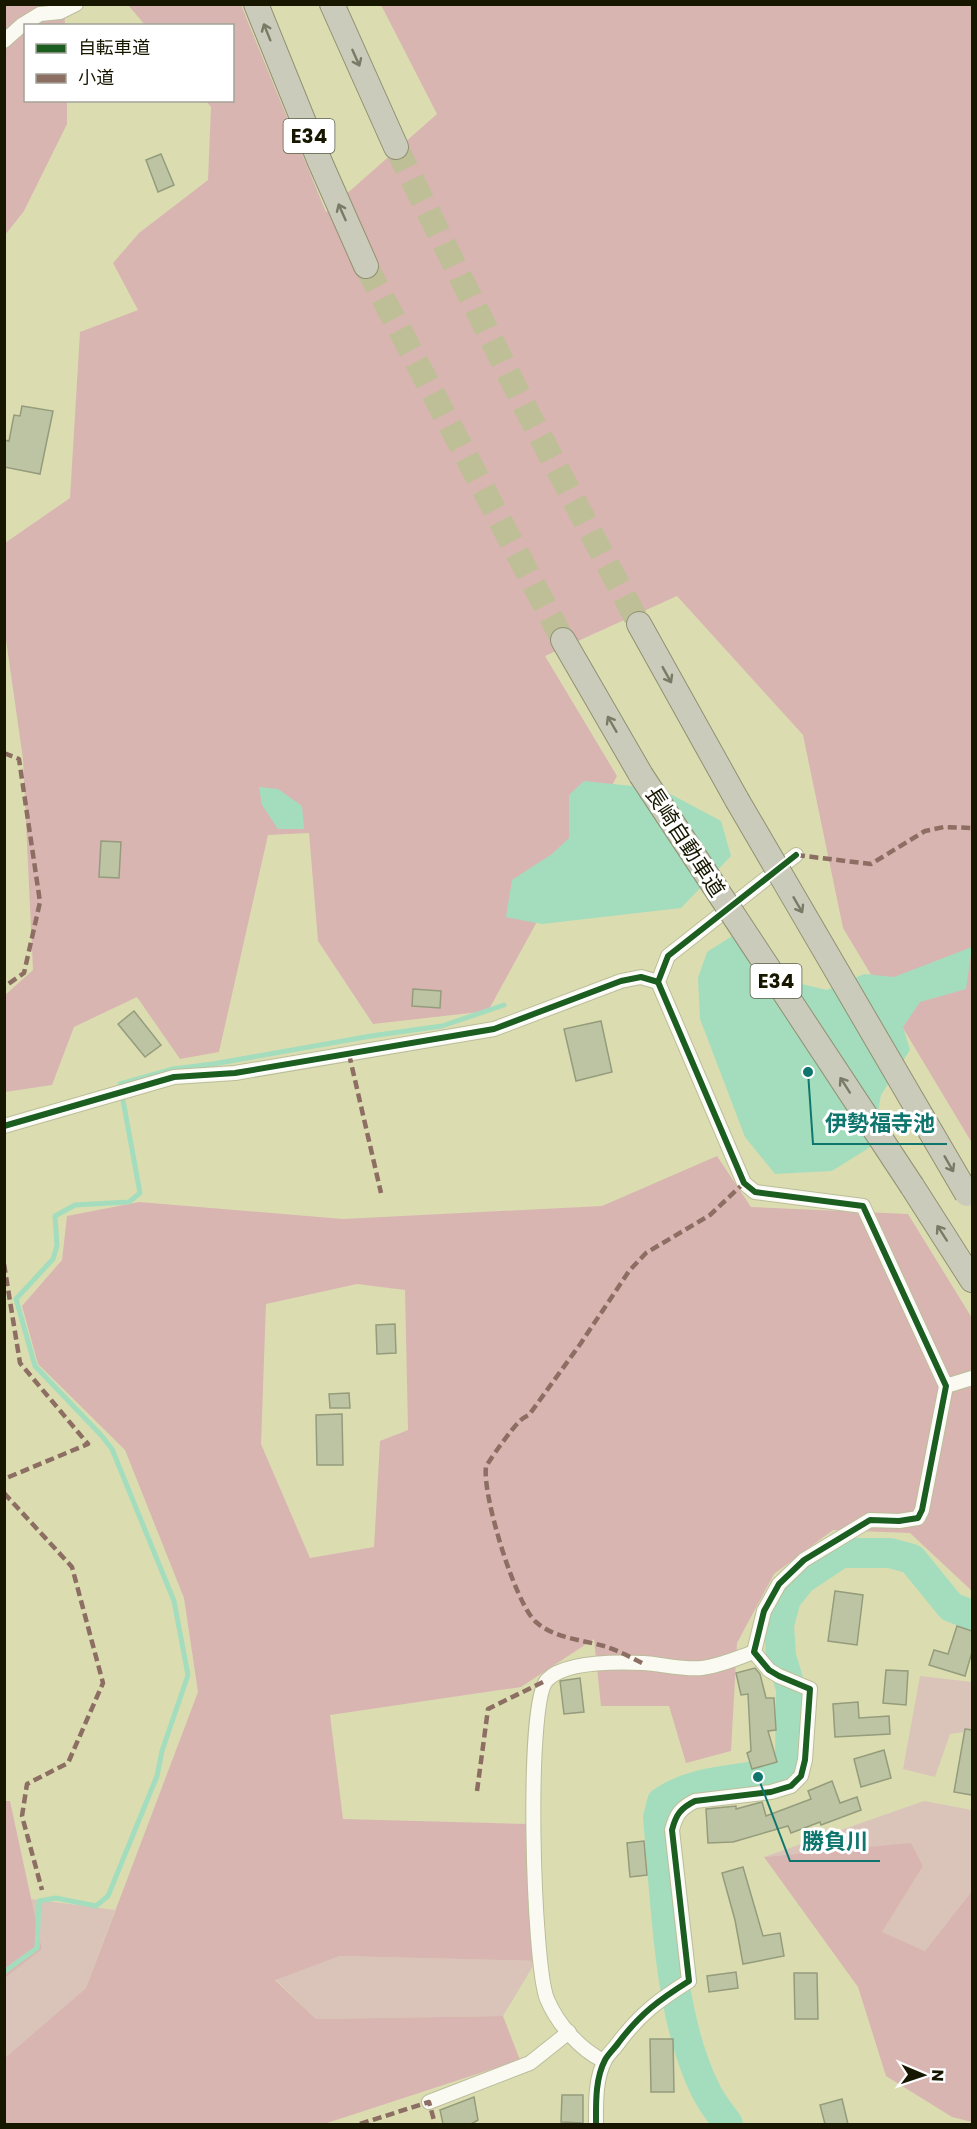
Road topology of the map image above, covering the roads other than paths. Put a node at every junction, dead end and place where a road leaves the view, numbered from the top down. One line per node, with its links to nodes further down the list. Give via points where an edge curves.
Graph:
1 (76, 4): 4 (street, via 60,12 40,14)
2 (256, 4): 6 (highway, E34, one-way to 2)
3 (332, 4): 5 (highway, one-way to 5)
4 (4, 40)
5 (396, 147)
6 (366, 266)
7 (639, 624): 12 (highway, E34, one-way to 12, bridge)
8 (563, 640): 13 (highway, 長崎自動車道 / E34, one-way to 8, bridge, via 641,775)
9 (796, 855): 10 (street, via 668,956)
10 (658, 982): 11 (street, via 641,977 621,981 494,1029 235,1073 174,1077); 15 (street, via 744,1183 755,1192 863,1206)
11 (4, 1126)
12 (970, 1199)
13 (972, 1280)
14 (972, 1378): 15 (street)
15 (946, 1386): 16 (street, via 918,1518 870,1520 804,1560 779,1584 764,1611)
16 (754, 1652): 17 (street, via 700,1668 642,1663 584,1665 564,1669 547,1680 540,1694 533,1778 541,1971 547,1998); 18 (street, via 769,1670 810,1689 801,1776 791,1786 771,1792 695,1801 675,1816 672,1830 689,1980 636,2019)
17 (569, 2032): 18 (street, via 592,2055); 19 (street, via 530,2064)
18 (604, 2061): 20 (street)
19 (429, 2102)
20 (596, 2124)

